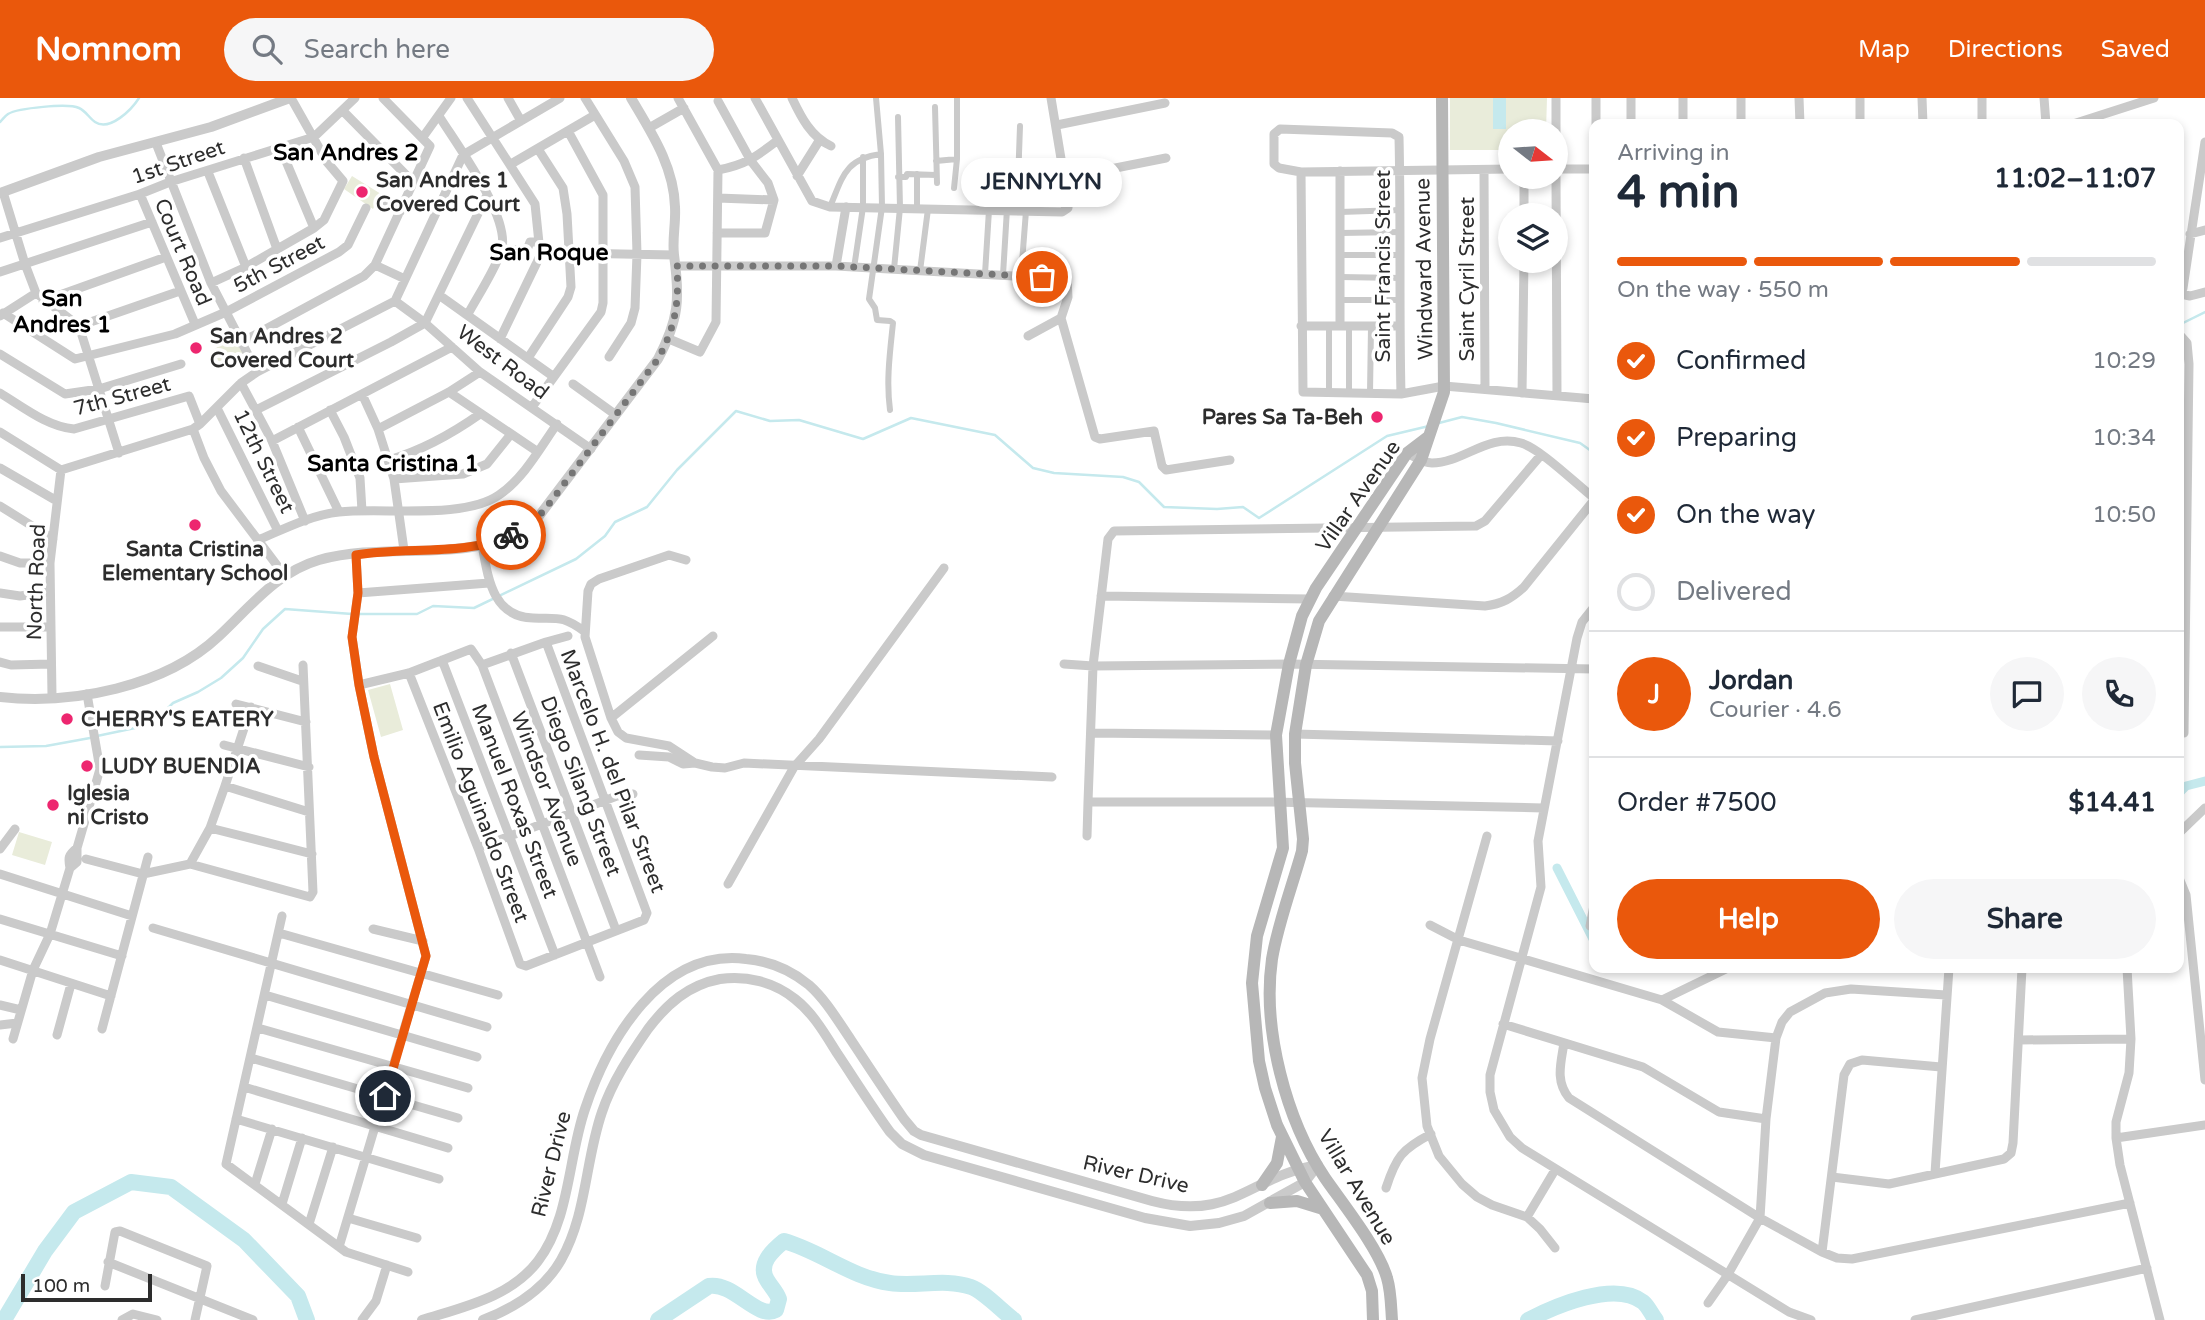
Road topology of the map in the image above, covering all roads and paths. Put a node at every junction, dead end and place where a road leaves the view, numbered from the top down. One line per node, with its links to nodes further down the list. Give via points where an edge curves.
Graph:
1 (291, 98): 54 (street, Court Road); 60 (street)
2 (355, 98): 34 (street, 1st Street)
3 (383, 98): 31 (street)
4 (401, 98): 31 (street)
5 (451, 98): 36 (street)
6 (467, 98): 56 (street)
7 (508, 98): 49 (street)
8 (585, 98): 35 (street)
9 (631, 98): 52 (street)
10 (678, 98): 33 (street)
11 (755, 98): 57 (street)
12 (792, 98): 58 (street)
13 (876, 98): 64 (street)
14 (957, 98): 69 (street)
15 (1051, 98): 50 (street)
16 (1442, 98): 78 (main road, Windward Avenue)
17 (1556, 98): 38 (street)
18 (1596, 98): 39 (street)
19 (1631, 98): 40 (street)
20 (1683, 98): 41 (street)
21 (1741, 98): 42 (street)
22 (1799, 98): 43 (street)
23 (1860, 98): 44 (street)
24 (1922, 98): 45 (street)
25 (1982, 98): 46 (street)
26 (2044, 98): 47 (street)
27 (2154, 98): 48 (street)
28 (553, 100): 49 (street)
29 (718, 101): 70 (street)
30 (1165, 103): 50 (street)
31 (392, 107): 55 (street)
32 (935, 107): 71 (street)
33 (684, 108): 52 (street); 76 (street)
34 (343, 111): 54 (street, 1st Street); 89 (street)
35 (595, 115): 53 (street); 126 (street, via 625,161 635,187)
36 (439, 116): 55 (street); 65 (street)
37 (898, 117): 86 (street)
38 (1556, 119)
39 (1596, 119)
40 (1631, 119)
41 (1683, 119)
42 (1741, 119)
43 (1800, 119)
44 (1860, 119)
45 (1923, 119)
46 (1982, 119)
47 (2046, 119)
48 (2089, 119)
49 (521, 121): 56 (street)
50 (1057, 125): 87 (street)
51 (1020, 126): 110 (street)
52 (649, 128): 131 (street, via 673,186)
53 (568, 131): 63 (street); 125 (street, via 603,195)
54 (314, 137): 62 (street, 1st Street); 114 (street, Court Road, via 344,181 324,220)
55 (423, 137): 89 (street, via 430,146)
56 (493, 137): 65 (street); 72 (street)
57 (778, 140): 70 (street); 85 (street)
58 (819, 141): 61 (street); 85 (street)
59 (2205, 142): 120 (street)
60 (156, 144): 88 (street); 93 (street, via 99,157)
61 (831, 146)
62 (280, 147): 67 (street, 1st Street); 114 (street)
63 (538, 149): 72 (street); 124 (street, via 563,188)
64 (881, 154): 66 (street); 102 (street)
65 (463, 155): 95 (street); 149 (street)
66 (863, 157): 99 (street); 100 (street, via 841,181)
67 (244, 158): 81 (street, 1st Street); 122 (street)
68 (1166, 158): 87 (street)
69 (957, 159): 71 (street); 91 (street)
70 (751, 161): 76 (street); 97 (street)
71 (936, 161): 84 (street)
72 (511, 164): 123 (street, via 535,204 539,242 530,242 527,250)
73 (1498, 169): 79 (street)
74 (1568, 169): 75 (street)
75 (1589, 169)
76 (718, 170): 96 (street)
77 (1400, 170): 78 (street); 80 (street); 82 (street, Saint Francis Street, via 1399,137 1392,133 1280,129 1274,134 1274,164); 108 (street, Saint Francis Street)
78 (1442, 170): 79 (street); 188 (main road, Windward Avenue)
79 (1484, 170): 189 (street, Saint Cyril Street)
80 (1340, 171): 82 (street); 112 (street)
81 (208, 172): 88 (street, 1st Street); 136 (street)
82 (1301, 172): 166 (street)
83 (917, 174): 84 (street); 86 (street); 105 (street)
84 (936, 175): 90 (street)
85 (797, 176): 100 (street, via 812,201)
86 (898, 177): 104 (street)
87 (1065, 178): 110 (street, via 1068,208 1062,212)
88 (170, 182): 94 (street, 1st Street); 150 (street)
89 (413, 182): 111 (street)
90 (937, 183)
91 (954, 188)
92 (1556, 189): 198 (street)
93 (2, 193): 117 (street)
94 (140, 194): 113 (street, Court Road); 117 (street, 1st Street)
95 (487, 195): 123 (street, via 502,222); 153 (street)
96 (718, 198): 97 (street); 118 (street)
97 (774, 200): 118 (street, via 765,233)
98 (380, 202): 111 (street)
99 (863, 206): 101 (street); 102 (street); 137 (street)
100 (830, 207): 101 (street)
101 (846, 207): 135 (street)
102 (882, 207): 104 (street); 138 (street)
103 (366, 208): 159 (street, 5th Street, via 348,245 339,252)
104 (900, 208): 105 (street); 139 (street)
105 (917, 209): 106 (street)
106 (928, 209): 109 (street); 140 (street)
107 (1007, 209): 109 (street); 110 (street); 145 (street)
108 (1400, 209): 112 (street); 116 (street, Saint Francis Street)
109 (989, 210): 144 (street)
110 (1022, 210): 146 (street)
111 (400, 212): 133 (street)
112 (1339, 212): 119 (street)
113 (152, 222): 129 (street, Court Road); 132 (street)
114 (314, 228): 122 (street, Court Road)
115 (2205, 230): 120 (street)
116 (1400, 232): 119 (street); 128 (street, Saint Francis Street)
117 (15, 233): 121 (street, 1st Street); 132 (street)
118 (717, 233): 134 (street)
119 (1340, 233): 127 (street)
120 (2190, 234): 141 (street)
121 (0, 238)
122 (277, 249): 136 (street, Court Road)
123 (502, 249): 161 (street)
124 (569, 253): 125 (street); 179 (street, via 568,297)
125 (603, 253): 126 (street); 184 (street, via 601,312)
126 (637, 254): 131 (street); 180 (street, via 631,323)
127 (1340, 255): 128 (street); 147 (street)
128 (1400, 255): 148 (street, Saint Francis Street)
129 (166, 257): 151 (street, Court Road); 155 (street)
130 (539, 258): 172 (street)
131 (675, 260): 134 (street); 173 (street, via 677,309)
132 (25, 264): 142 (street); 155 (street)
133 (374, 265): 149 (street); 175 (street, via 364,276)
134 (717, 266): 135 (street); 173 (street, via 716,322 700,352)
135 (836, 266): 137 (street)
136 (246, 267): 150 (street, Court Road)
137 (854, 268): 138 (street)
138 (873, 268): 139 (street); 204 (street, via 869,299 877,320 893,323 888,363)
139 (894, 269): 140 (street)
140 (920, 271): 144 (street)
141 (2184, 271)
142 (0, 272)
143 (1524, 273): 193 (street)
144 (985, 274): 145 (street)
145 (1003, 275): 146 (street)
146 (1021, 276): 162 (street, via 1067,279 1068,297)
147 (1340, 277): 148 (street); 156 (street)
148 (1399, 278): 157 (street, Saint Francis Street)
149 (405, 279): 158 (street)
150 (211, 283): 159 (street)
151 (180, 291): 164 (street, Court Road); 165 (street)
152 (2205, 292): 154 (street)
153 (439, 295): 161 (street); 163 (street)
154 (2184, 296)
155 (40, 297): 160 (street); 165 (street)
156 (1340, 300): 157 (street); 168 (street)
157 (1399, 300): 169 (street, Saint Francis Street)
158 (395, 301): 163 (street, West Road); 182 (street)
159 (226, 312): 164 (street, 5th Street); 175 (street)
160 (2, 314): 178 (street, via 75,359)
161 (468, 314): 172 (street)
162 (1061, 318): 171 (street); 222 (street, via 1095,437 1154,431 1166,470)
163 (425, 323): 176 (street, West Road); 202 (street)
164 (195, 324): 178 (street, 5th Street, via 175,334)
165 (79, 326): 178 (street)
166 (1301, 326): 167 (street); 195 (street, via 1303,392)
167 (1329, 326): 168 (street); 195 (street)
168 (1344, 326): 170 (street); 196 (street)
169 (1399, 326): 170 (street); 197 (street, Saint Francis Street)
170 (1371, 327): 192 (street)
171 (1028, 336)
172 (500, 339): 179 (street)
173 (669, 339): 206 (street)
174 (2184, 340): 286 (street, via 2189,364)
175 (240, 343): 182 (street)
176 (452, 347): 183 (street, West Road); 194 (street)
177 (0, 354): 187 (street, via 65,394)
178 (88, 356): 187 (street)
179 (528, 358): 184 (street)
180 (609, 358)
181 (181, 364): 187 (street)
182 (257, 372): 185 (street)
183 (480, 372): 190 (street); 200 (street, West Road)
184 (554, 377): 200 (street)
185 (241, 383): 201 (street); 202 (street)
186 (573, 384): 206 (street)
187 (99, 389): 207 (street)
188 (1444, 389): 189 (street); 197 (street); 214 (main road, Windward Avenue)
189 (1485, 389): 193 (street)
190 (449, 392): 205 (street); 211 (street)
191 (0, 393): 207 (street, 7th Street, via 62,428)
192 (1370, 393): 196 (street); 197 (street)
193 (1522, 393): 198 (street)
194 (362, 394): 203 (street); 211 (street)
195 (1328, 394): 196 (street)
196 (1349, 394)
197 (1401, 394)
198 (1557, 395): 199 (street)
199 (1589, 398)
200 (532, 407): 208 (street, West Road)
201 (217, 408): 209 (street); 237 (street, 12th Street)
202 (257, 410): 215 (street)
203 (330, 410): 210 (street); 232 (street, via 360,478)
204 (890, 410)
205 (480, 414): 213 (street); 221 (street)
206 (616, 415): 216 (street)
207 (108, 419): 209 (street, 7th Street, via 190,397); 218 (street)
208 (556, 424): 216 (street, West Road); 217 (street)
209 (197, 426): 218 (street); 239 (street, via 204,458 221,491)
210 (298, 427): 215 (street); 233 (street)
211 (377, 429): 221 (street)
212 (0, 432): 225 (street)
213 (511, 434): 217 (street); 226 (street, via 487,464 463,474)
214 (1428, 437): 219 (main road, Villar Avenue); 223 (main road, Villar Avenue)
215 (272, 441): 234 (street)
216 (592, 449): 240 (street, via 539,516 514,533)
217 (538, 452): 231 (street, via 498,496 461,509)
218 (119, 453): 225 (street)
219 (1407, 453): 223 (street); 236 (main road, Villar Avenue)
220 (1541, 455): 223 (street, via 1518,442 1499,441 1432,463); 227 (street); 235 (street, via 1481,524)
221 (388, 460): 226 (street)
222 (1230, 460)
223 (1421, 460): 235 (main road, Villar Avenue)
224 (0, 468): 228 (street)
225 (61, 470): 228 (street, North Road)
226 (394, 479): 231 (street)
227 (1589, 495)
228 (57, 501): 238 (street, North Road)
229 (1589, 505): 253 (street, via 1524,587 1498,604)
230 (0, 506): 238 (street)
231 (399, 510): 232 (street); 241 (street)
232 (362, 511): 233 (street)
233 (339, 512): 234 (street)
234 (305, 520): 237 (street)
235 (1378, 526): 236 (street); 253 (main road, Villar Avenue)
236 (1357, 527): 252 (street, via 1114,531 1108,539); 254 (main road, Villar Avenue)
237 (278, 531): 239 (street)
238 (53, 539): 245 (street, North Road)
239 (258, 540): 247 (street)
240 (482, 545): 241 (street); 248 (street)
241 (404, 550): 242 (street)
242 (356, 555): 247 (street, via 316,561); 251 (street)
243 (0, 556): 245 (street)
244 (686, 560): 258 (street, via 669,555 591,584)
245 (50, 563): 249 (street, North Road)
246 (944, 568): 295 (street)
247 (285, 576): 278 (street, via 197,655 138,683)
248 (489, 583): 251 (street); 258 (street, via 504,607 522,617 565,618)
249 (50, 592): 250 (street); 257 (street, North Road)
250 (0, 593)
251 (358, 593): 277 (street, via 352,637)
252 (1101, 596): 254 (street); 272 (street)
253 (1333, 596): 270 (main road, Villar Avenue, via 1319,621)
254 (1310, 599): 267 (main road, Villar Avenue)
255 (1589, 614): 273 (street, via 1579,629)
256 (0, 627): 257 (street)
257 (50, 627): 265 (street, North Road)
258 (584, 631): 283 (street)
259 (568, 636): 261 (street)
260 (713, 636): 283 (street)
261 (546, 642): 262 (street); 299 (street, Marcelo H. del Pilar Street)
262 (511, 653): 269 (street); 306 (street, Diego Silang Street)
263 (442, 660): 269 (street, Windsor Avenue, via 471,649); 275 (street); 311 (street, Manuel Roxas Street)
264 (0, 662): 265 (street)
265 (51, 664): 279 (street, North Road)
266 (1064, 664): 272 (street)
267 (1289, 664): 270 (street); 272 (street); 287 (main road, Villar Avenue)
268 (303, 665): 276 (street)
269 (482, 665): 307 (street, Windsor Avenue)
270 (1307, 665): 273 (street); 288 (main road, Villar Avenue)
271 (258, 666): 276 (street)
272 (1093, 666): 285 (street)
273 (1571, 668): 274 (street); 289 (street)
274 (1589, 669)
275 (409, 673): 277 (street); 314 (street, Emilio Aguinaldo Street)
276 (302, 681): 284 (street)
277 (359, 685): 335 (street)
278 (87, 694): 279 (street); 324 (street, via 99,775 76,864 70,868)
279 (52, 696): 280 (street)
280 (0, 697)
281 (236, 704): 282 (street)
282 (251, 706): 284 (street); 291 (street)
283 (611, 718): 293 (street, via 626,738 669,747)
284 (306, 722): 294 (street)
285 (1091, 733): 287 (street); 300 (street)
286 (2184, 733)
287 (1276, 734): 301 (main road, Villar Avenue)
288 (1295, 734): 289 (street); 302 (main road, Villar Avenue)
289 (1558, 741): 304 (street)
290 (224, 745): 291 (street)
291 (237, 748): 294 (street); 297 (street)
292 (639, 755): 293 (street)
293 (695, 763): 295 (street, via 725,768 744,764)
294 (309, 767): 305 (street)
295 (794, 767): 296 (street); 322 (street)
296 (1052, 777)
297 (225, 786): 305 (street); 308 (street)
298 (633, 794): 299 (street)
299 (605, 801): 306 (street); 331 (street, Marcelo H. del Pilar Street, via 647,913 644,920)
300 (1088, 802): 301 (street); 312 (street)
301 (1281, 802): 302 (street); 386 (main road, Villar Avenue, via 1283,848 1257,936 1252,983 1261,1070)
302 (1299, 802): 304 (street); 392 (main road, Villar Avenue, via 1304,839 1276,940 1271,1011 1283,1083)
303 (2205, 807): 309 (street)
304 (1543, 808): 339 (street, via 1538,853 1541,887)
305 (309, 812): 316 (street)
306 (573, 813): 307 (street); 331 (street, Diego Silang Street)
307 (542, 825): 311 (street); 336 (street, Windsor Avenue)
308 (210, 828): 316 (street); 319 (street)
309 (2184, 828)
310 (15, 829): 315 (street)
311 (510, 836): 314 (street); 337 (street, Manuel Roxas Street)
312 (1087, 836)
313 (1488, 836): 334 (street)
314 (478, 848): 337 (street, Emilio Aguinaldo Street, via 520,964)
315 (0, 849)
316 (312, 854): 319 (street, via 310,897)
317 (148, 857): 321 (street)
318 (86, 859): 321 (street)
319 (191, 864): 321 (street)
320 (0, 874): 324 (street)
321 (143, 874): 325 (street)
322 (728, 884)
323 (2184, 890): 375 (street)
324 (62, 894): 325 (street); 333 (street)
325 (132, 916): 338 (street)
326 (282, 916): 332 (street)
327 (0, 919): 333 (street)
328 (1430, 925): 334 (street)
329 (153, 928): 341 (street)
330 (373, 929): 335 (street)
331 (616, 930): 336 (street)
332 (279, 933): 341 (street); 343 (street)
333 (50, 934): 338 (street); 342 (street)
334 (1459, 940): 339 (street); 385 (street, via 1422,1078)
335 (423, 942): 343 (street, via 426,956)
336 (587, 942): 337 (street); 348 (street, Windsor Avenue)
337 (555, 955)
338 (122, 956): 353 (street)
339 (1522, 958): 354 (street); 359 (street)
340 (0, 960): 342 (street)
341 (272, 962): 350 (street); 356 (street)
342 (33, 970): 349 (street); 357 (street)
343 (421, 973): 351 (street); 356 (street)
344 (1718, 973): 354 (street)
345 (1948, 973): 352 (street)
346 (2022, 973): 369 (street)
347 (2127, 973): 367 (street)
348 (600, 977)
349 (71, 984): 353 (street); 364 (street)
350 (265, 995): 362 (street); 365 (street)
351 (498, 995)
352 (1946, 995): 366 (street, via 1851,989 1825,993 1790,1012); 374 (street)
353 (111, 996): 363 (street)
354 (1662, 1000): 366 (street, via 1718,1032)
355 (0, 1005): 357 (street)
356 (413, 1006): 361 (street); 365 (street)
357 (21, 1010): 358 (street)
358 (17, 1023): 360 (street); 368 (street)
359 (1503, 1024): 370 (street); 394 (street, via 1490,1075 1494,1110 1510,1137)
360 (0, 1025)
361 (488, 1027)
362 (258, 1028): 372 (street); 373 (street)
363 (102, 1029)
364 (57, 1035)
365 (404, 1036): 371 (street); 373 (street)
366 (1776, 1038): 381 (street)
367 (2131, 1039): 369 (street); 388 (street)
368 (13, 1040)
369 (2020, 1040): 395 (street, via 2011,1153 2004,1159)
370 (1564, 1043): 381 (street, via 1643,1068 1719,1112); 408 (street, via 1561,1089 1569,1098)
371 (477, 1057)
372 (251, 1058): 376 (street); 378 (street)
373 (395, 1066): 377 (street); 378 (street)
374 (1941, 1067): 395 (street); 396 (street, via 1862,1060 1850,1064 1844,1075)
375 (2205, 1080)
376 (244, 1087): 380 (street); 383 (street)
377 (468, 1088)
378 (385, 1096): 379 (street); 383 (street)
379 (458, 1118)
380 (236, 1119): 384 (street); 399 (street, via 226,1164)
381 (1766, 1119): 408 (street)
382 (2205, 1125): 388 (street)
383 (376, 1126): 390 (street); 391 (street)
384 (272, 1129): 387 (street); 399 (street)
385 (1431, 1134): 401 (street, via 1408,1146 1393,1167); 406 (street, via 1439,1156 1462,1185 1492,1205)
386 (1282, 1137): 393 (main road, Villar Avenue); 400 (main road, via 1277,1163)
387 (302, 1138): 389 (street); 404 (street)
388 (2116, 1138): 403 (street)
389 (333, 1147): 391 (street); 409 (street)
390 (448, 1148)
391 (367, 1157): 397 (street); 407 (street)
392 (1318, 1165): 393 (street, River Drive); 398 (street, River Drive); 430 (main road, Villar Avenue, via 1384,1268)
393 (1297, 1168): 398 (main road, Villar Avenue); 400 (street, River Drive)
394 (1555, 1170): 406 (street); 418 (street)
395 (1936, 1173): 396 (street, via 1889,1184)
396 (1832, 1177): 413 (street)
397 (439, 1179)
398 (1305, 1182): 402 (street, River Drive); 405 (main road, Villar Avenue)
399 (255, 1184): 404 (street)
400 (1262, 1185): 427 (street, River Drive, via 1215,1205 1172,1206 921,1135 904,1119 809,985 766,962 715,960 688,968 659,988 627,1024 606,1058 583,1114 556,1226 536,1265 496,1295)
401 (1386, 1188)
402 (1270, 1203): 405 (main road, via 1297,1201); 428 (street, River Drive, via 1232,1220 1178,1226 916,1152 890,1132 800,1003 769,984 726,978 676,998 640,1041 602,1113 568,1247 549,1276 526,1298)
403 (2130, 1203): 413 (street, via 1852,1259); 416 (street)
404 (282, 1204): 409 (street)
405 (1323, 1209): 429 (main road, Villar Avenue, via 1367,1275)
406 (1527, 1217): 412 (street)
407 (348, 1218): 410 (street); 411 (street)
408 (1760, 1218): 413 (street); 418 (street)
409 (309, 1224): 411 (street)
410 (418, 1238)
411 (339, 1247): 415 (street)
412 (1555, 1248)
413 (1822, 1252)
414 (108, 1262): 419 (street); 420 (street); 420 (street, via 120,1231 207,1266)
415 (387, 1265): 417 (street); 426 (street, via 376,1301)
416 (2147, 1268): 432 (street); 433 (street)
417 (408, 1272)
418 (1727, 1276): 421 (street); 431 (street)
419 (104, 1286)
420 (200, 1298): 424 (street); 425 (street)
421 (1708, 1303)
422 (122, 1320): 423 (street, via 133,1314)
423 (157, 1320)
424 (195, 1320)
425 (253, 1320)
426 (362, 1320)
427 (422, 1320)
428 (482, 1320)
429 (1373, 1320)
430 (1392, 1320)
431 (1811, 1320)
432 (1915, 1320)
433 (2160, 1320)

